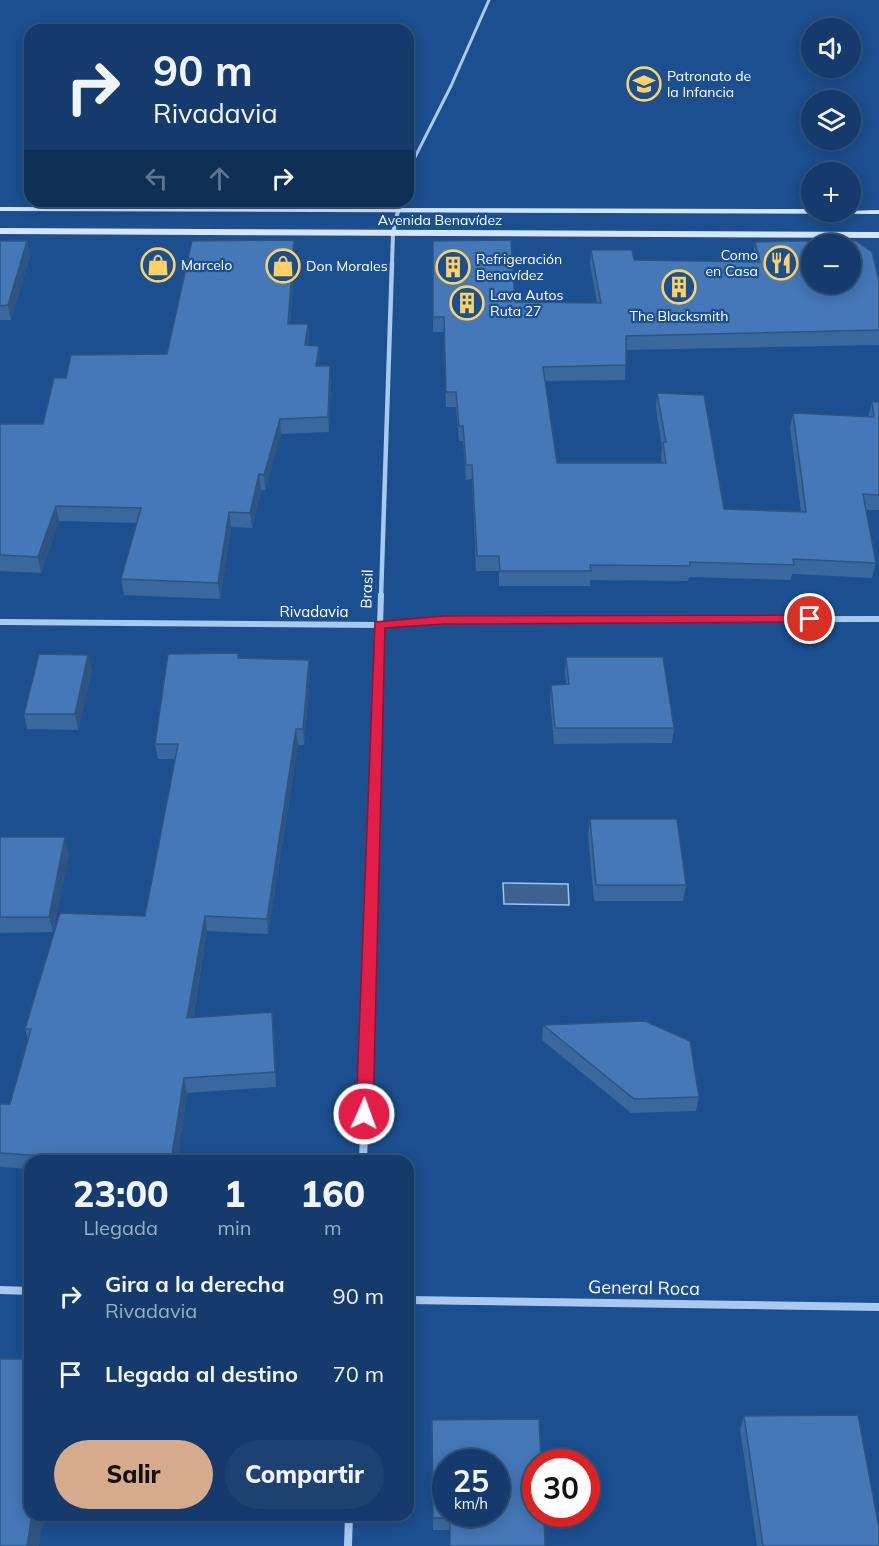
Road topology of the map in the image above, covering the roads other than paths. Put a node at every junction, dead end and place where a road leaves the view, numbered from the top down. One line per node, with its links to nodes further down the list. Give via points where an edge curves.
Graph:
1 (489, 0): 2 (lane)
2 (414, 159)
3 (398, 207): 5 (lane)
4 (0, 209): 5 (main road, Avenida Benavídez)
5 (398, 211): 6 (main road, Avenida Benavídez); 8 (street, Brasil)
6 (879, 212)
7 (0, 231): 8 (main road, Avenida Benavídez)
8 (393, 233): 9 (main road, Avenida Benavídez); 12 (street, Brasil)
9 (879, 235)
10 (879, 619): 12 (street, Rivadavia, via 443,620)
11 (0, 622): 12 (street, Rivadavia)
12 (379, 625): 13 (street, Brasil)
13 (363, 1155)
14 (0, 1290): 15 (street)
15 (24, 1291)
16 (414, 1300): 17 (street, General Roca)
17 (879, 1307)
18 (349, 1521): 19 (street)
19 (348, 1546)

